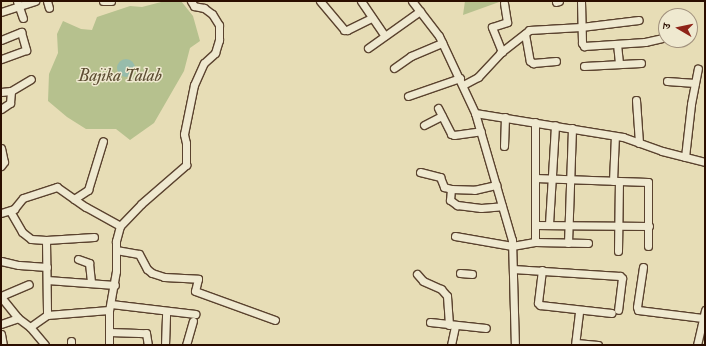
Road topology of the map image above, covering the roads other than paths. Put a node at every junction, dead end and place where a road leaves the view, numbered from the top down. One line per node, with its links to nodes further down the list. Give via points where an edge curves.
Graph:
1 (35, 1): 9 (street)
2 (103, 1): 3 (street)
3 (111, 1)
4 (191, 1): 73 (street, via 194,6 208,9 212,14 219,26 220,40 215,53 204,63 194,85 184,134 186,165)
5 (320, 1): 13 (street, via 344,30)
6 (361, 1): 13 (street)
7 (580, 1): 15 (street)
8 (504, 3): 23 (street, via 507,22 492,27)
9 (18, 4): 11 (street); 12 (street)
10 (417, 5): 17 (street); 20 (street)
11 (1, 12)
12 (23, 18)
13 (372, 18): 17 (street)
14 (639, 20): 15 (street)
15 (581, 27): 16 (street, via 529,30); 21 (street, via 584,46)
16 (525, 34): 23 (street); 25 (street, via 530,61)
17 (385, 36): 22 (street)
18 (658, 39): 21 (street)
19 (1, 40): 24 (street, via 21,32 26,50)
20 (442, 43): 29 (street, via 411,56); 31 (street)
21 (617, 44): 27 (street)
22 (368, 48)
23 (502, 52): 35 (street, via 478,77)
24 (1, 59)
25 (556, 61)
26 (641, 63): 27 (street)
27 (618, 64): 28 (street)
28 (584, 66)
29 (394, 68)
30 (698, 69): 34 (street)
31 (460, 78): 35 (street); 38 (street)
32 (31, 79): 36 (street)
33 (667, 81): 34 (street)
34 (695, 83): 55 (street, via 690,104)
35 (463, 85): 42 (street)
36 (11, 91): 37 (street); 41 (street, via 10,103)
37 (1, 92)
38 (408, 96)
39 (636, 100): 52 (street)
40 (438, 108): 43 (street)
41 (1, 109)
42 (475, 112): 44 (street); 49 (street)
43 (442, 116): 47 (street); 49 (street, via 451,134)
44 (505, 117): 45 (street); 53 (street)
45 (535, 122): 46 (street); 59 (street)
46 (556, 125): 48 (street); 60 (street)
47 (424, 126)
48 (572, 128): 50 (street); 61 (street)
49 (481, 131): 63 (street)
50 (615, 136): 52 (street); 62 (street)
51 (103, 141): 65 (street, via 88,190)
52 (639, 143): 55 (street)
53 (504, 146)
54 (1, 148): 57 (street, via 4,162)
55 (685, 157): 56 (street)
56 (705, 162)
57 (1, 166)
58 (420, 172): 64 (street, via 440,177 444,187)
59 (535, 178): 60 (street); 70 (street)
60 (551, 178): 61 (street); 69 (street)
61 (570, 179): 62 (street); 71 (street)
62 (616, 181): 72 (street); 74 (street, via 648,182)
63 (496, 185): 64 (street, via 474,190); 66 (street)
64 (451, 189): 66 (street, via 450,200 457,205 481,208)
65 (74, 199): 67 (street, via 57,187 23,198); 73 (street)
66 (502, 206): 81 (street)
67 (10, 211): 68 (street); 77 (street, via 26,236)
68 (1, 213)
69 (549, 224): 70 (street); 71 (street)
70 (535, 225): 78 (street)
71 (568, 225): 72 (street); 79 (street)
72 (619, 225): 74 (street); 84 (street)
73 (120, 226): 83 (street)
74 (648, 226): 82 (street)
75 (455, 236): 81 (street)
76 (94, 237): 77 (street)
77 (46, 240): 87 (street)
78 (535, 242): 79 (street); 81 (street)
79 (568, 242): 80 (street)
80 (588, 243)
81 (512, 246): 89 (street)
82 (648, 246)
83 (116, 250): 97 (street); 106 (street, via 139,254 152,273 164,277 198,279 195,291)
84 (618, 251)
85 (78, 259): 95 (street, via 89,263)
86 (1, 261): 87 (street)
87 (47, 267): 94 (street)
88 (643, 267): 105 (street, via 638,310)
89 (513, 269): 90 (street); 122 (street)
90 (542, 270): 101 (street, via 539,304); 101 (street, via 622,278 615,312)
91 (460, 273): 93 (street)
92 (417, 274): 109 (street, via 423,281 447,296)
93 (472, 274)
94 (47, 280): 95 (street); 103 (street)
95 (91, 283): 97 (street)
96 (29, 284): 98 (street)
97 (115, 285): 99 (street)
98 (1, 297): 104 (street)
99 (110, 307): 100 (street); 103 (street); 112 (street)
100 (166, 310): 119 (street); 120 (street, via 194,317)
101 (579, 310): 114 (street)
102 (705, 310): 105 (street)
103 (47, 315): 110 (street)
104 (18, 318): 108 (street); 110 (street)
105 (703, 318): 124 (street)
106 (275, 320)
107 (430, 322): 109 (street)
108 (1, 324)
109 (452, 325): 111 (street); 121 (street)
110 (30, 327): 116 (street)
111 (486, 328)
112 (109, 332): 117 (street); 118 (street, via 146,333)
113 (1, 334): 115 (street)
114 (575, 344): 123 (street)
115 (3, 345)
116 (45, 345)
117 (109, 345)
118 (148, 345)
119 (165, 345)
120 (186, 345)
121 (451, 345)
122 (515, 345)
123 (598, 345)
124 (697, 345)

